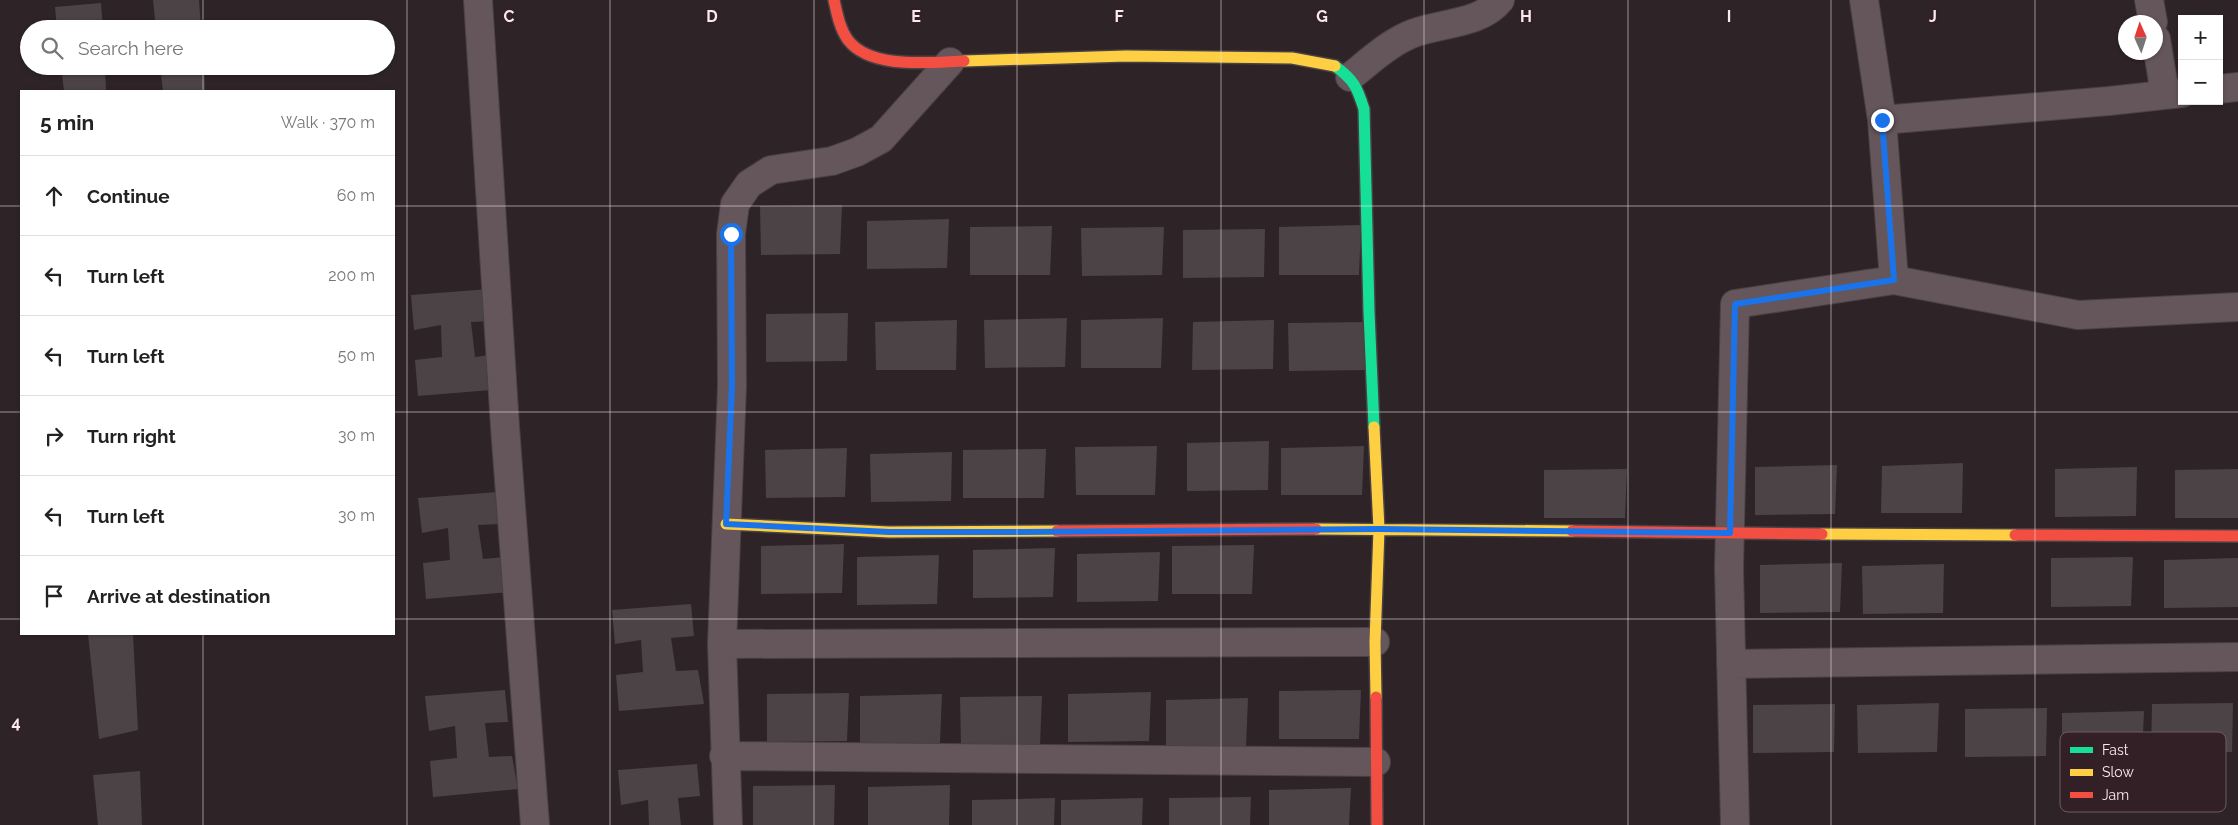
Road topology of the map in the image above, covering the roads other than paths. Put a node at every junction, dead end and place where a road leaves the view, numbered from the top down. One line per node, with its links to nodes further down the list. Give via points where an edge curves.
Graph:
1 (478, 0): 26 (street)
2 (834, 0): 8 (street, via 845,36 858,51 880,60)
3 (1500, 0): 9 (street, via 1479,15 1414,33 1392,44)
4 (1864, 0): 13 (street)
5 (2149, 0): 6 (street)
6 (2152, 15)
7 (2163, 60): 12 (street)
8 (950, 62): 9 (street, via 1126,56 1292,58 1334,66); 16 (street, via 881,138 832,161 771,170 749,184 735,204 731,234 732,386)
9 (1350, 77): 17 (street, via 1364,109 1368,312)
10 (2238, 88): 11 (street)
11 (2223, 89)
12 (2173, 93): 13 (street)
13 (1882, 120): 14 (street)
14 (1894, 280): 15 (street, via 2078,315); 18 (street, via 1735,304)
15 (2238, 307)
16 (726, 524): 17 (street, via 899,532); 21 (street)
17 (1379, 529): 18 (street); 20 (street)
18 (1730, 533): 19 (street); 23 (street)
19 (2238, 536)
20 (1376, 642): 21 (street); 25 (street)
21 (722, 644): 24 (street)
22 (2238, 657): 23 (street)
23 (1731, 664): 29 (street)
24 (724, 756): 25 (street); 27 (street)
25 (1376, 762): 28 (street)
26 (535, 825)
27 (728, 825)
28 (1377, 825)
29 (1735, 825)

